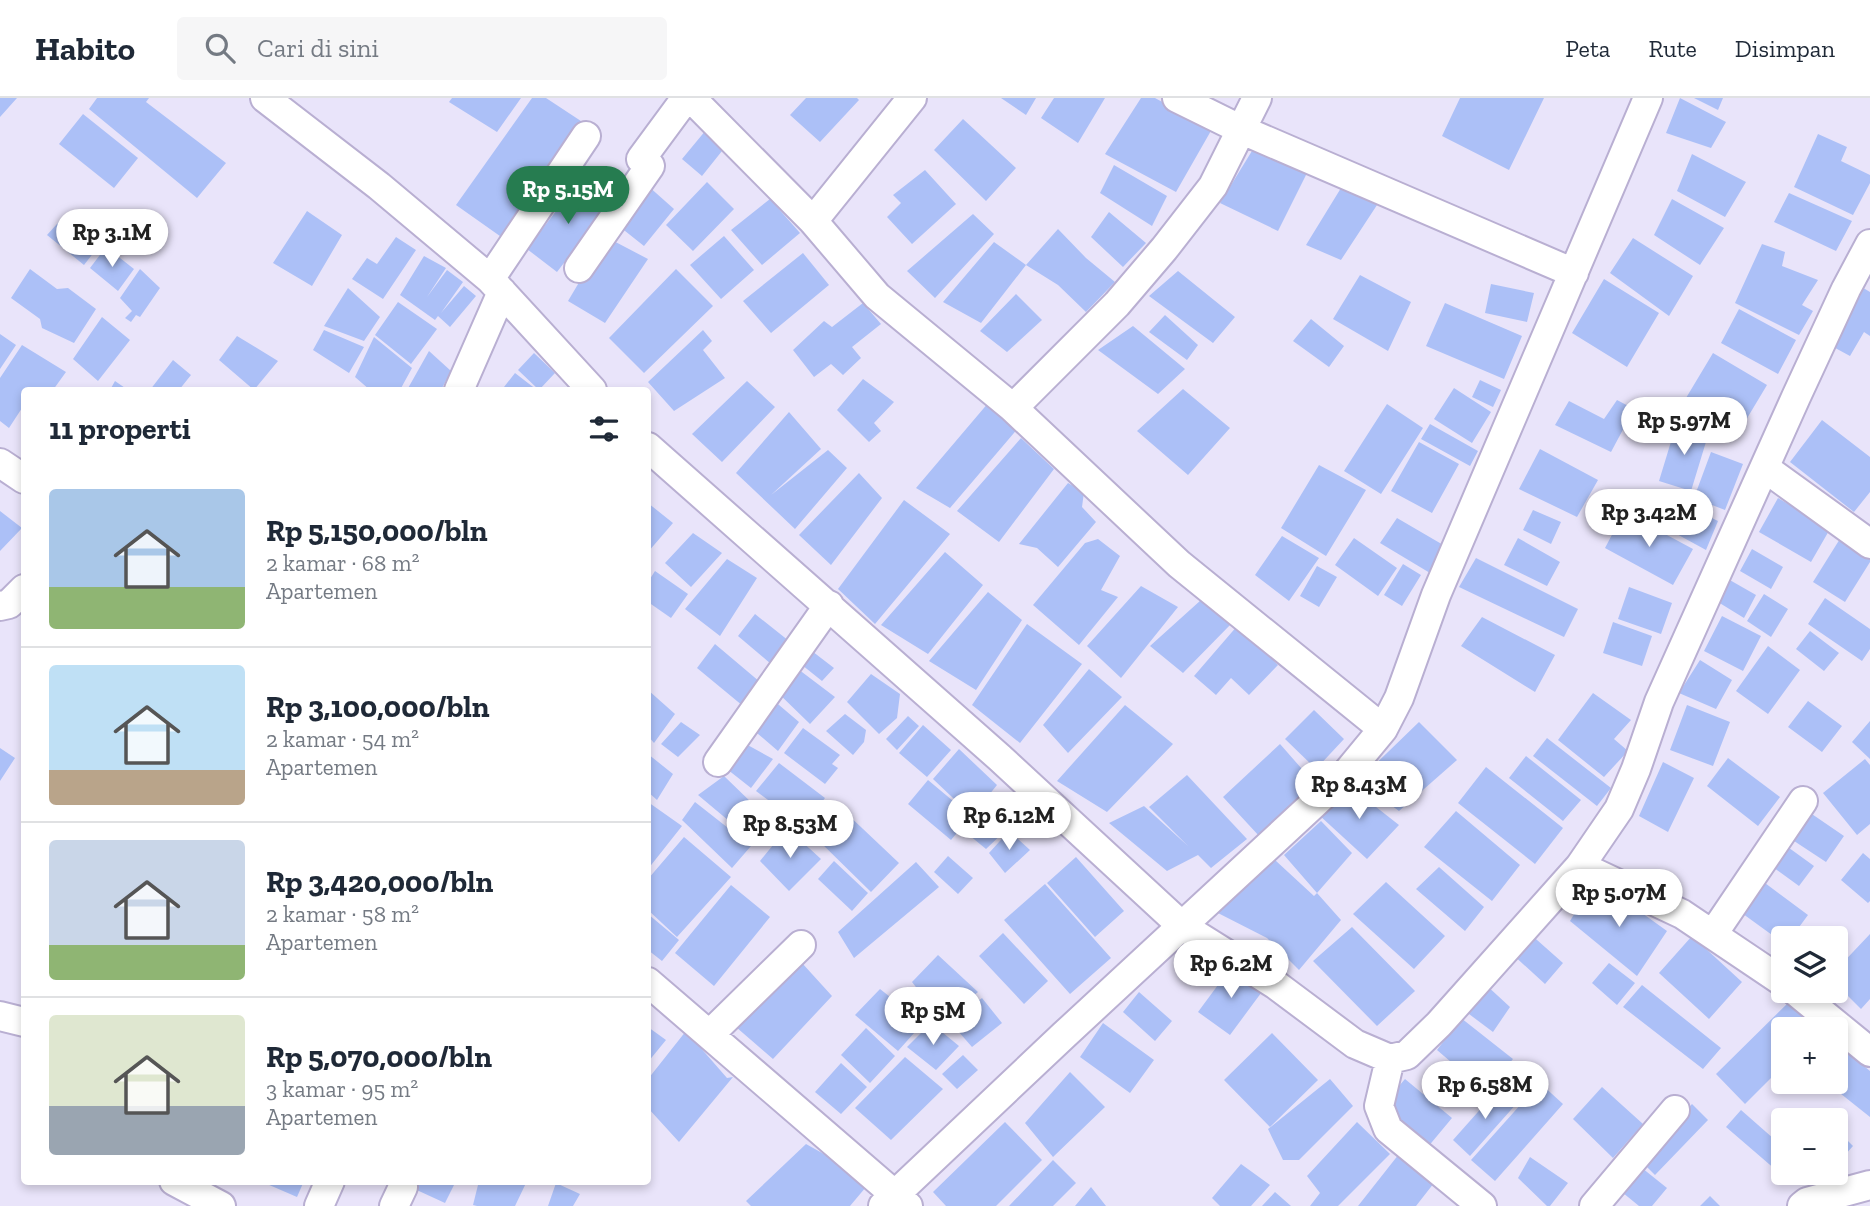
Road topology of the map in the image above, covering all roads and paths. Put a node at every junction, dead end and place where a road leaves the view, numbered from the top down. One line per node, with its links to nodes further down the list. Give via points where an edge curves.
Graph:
1 (265, 98): 14 (street, via 379,186)
2 (686, 98): 12 (street, via 641,159 650,166)
3 (691, 98): 10 (street)
4 (912, 98): 10 (street)
5 (1177, 98): 8 (street)
6 (1257, 98): 8 (street)
7 (1648, 98): 13 (street)
8 (1242, 130): 13 (street); 17 (street, via 1213,186 1164,249 1117,304)
9 (586, 136): 14 (street)
10 (813, 221): 17 (street, via 877,296)
11 (1870, 244): 20 (street)
12 (579, 268)
13 (1574, 273): 26 (street, via 1513,409)
14 (496, 286): 15 (street); 16 (street)
15 (460, 387)
16 (589, 387)
17 (1013, 408): 26 (street, via 1179,564)
18 (651, 450): 24 (street)
19 (0, 463): 21 (street)
20 (1765, 468): 22 (street); 29 (street, via 1659,702 1619,809)
21 (21, 477)
22 (1870, 544)
23 (21, 592): 25 (street)
24 (829, 605): 27 (street); 30 (street)
25 (0, 607)
26 (1383, 729): 30 (street, via 1345,775)
27 (718, 762)
28 (1803, 801): 31 (street)
29 (1580, 866): 31 (street, via 1682,914); 40 (street, via 1439,1024 1407,1055)
30 (1182, 926): 40 (street, via 1276,985 1355,1044); 45 (street)
31 (1713, 934): 33 (street)
32 (801, 945): 38 (street)
33 (1771, 974)
34 (651, 985): 38 (street)
35 (1810, 1003): 39 (street)
36 (0, 1016): 37 (street)
37 (21, 1021)
38 (710, 1034): 45 (street)
39 (1870, 1052)
40 (1390, 1059): 48 (street, via 1378,1106 1388,1129)
41 (1675, 1110): 49 (street)
42 (182, 1185): 46 (street)
43 (328, 1185): 47 (street)
44 (1870, 1185): 50 (street)
45 (895, 1202)
46 (221, 1206)
47 (319, 1206)
48 (1482, 1206)
49 (1594, 1206)
50 (1802, 1206)

